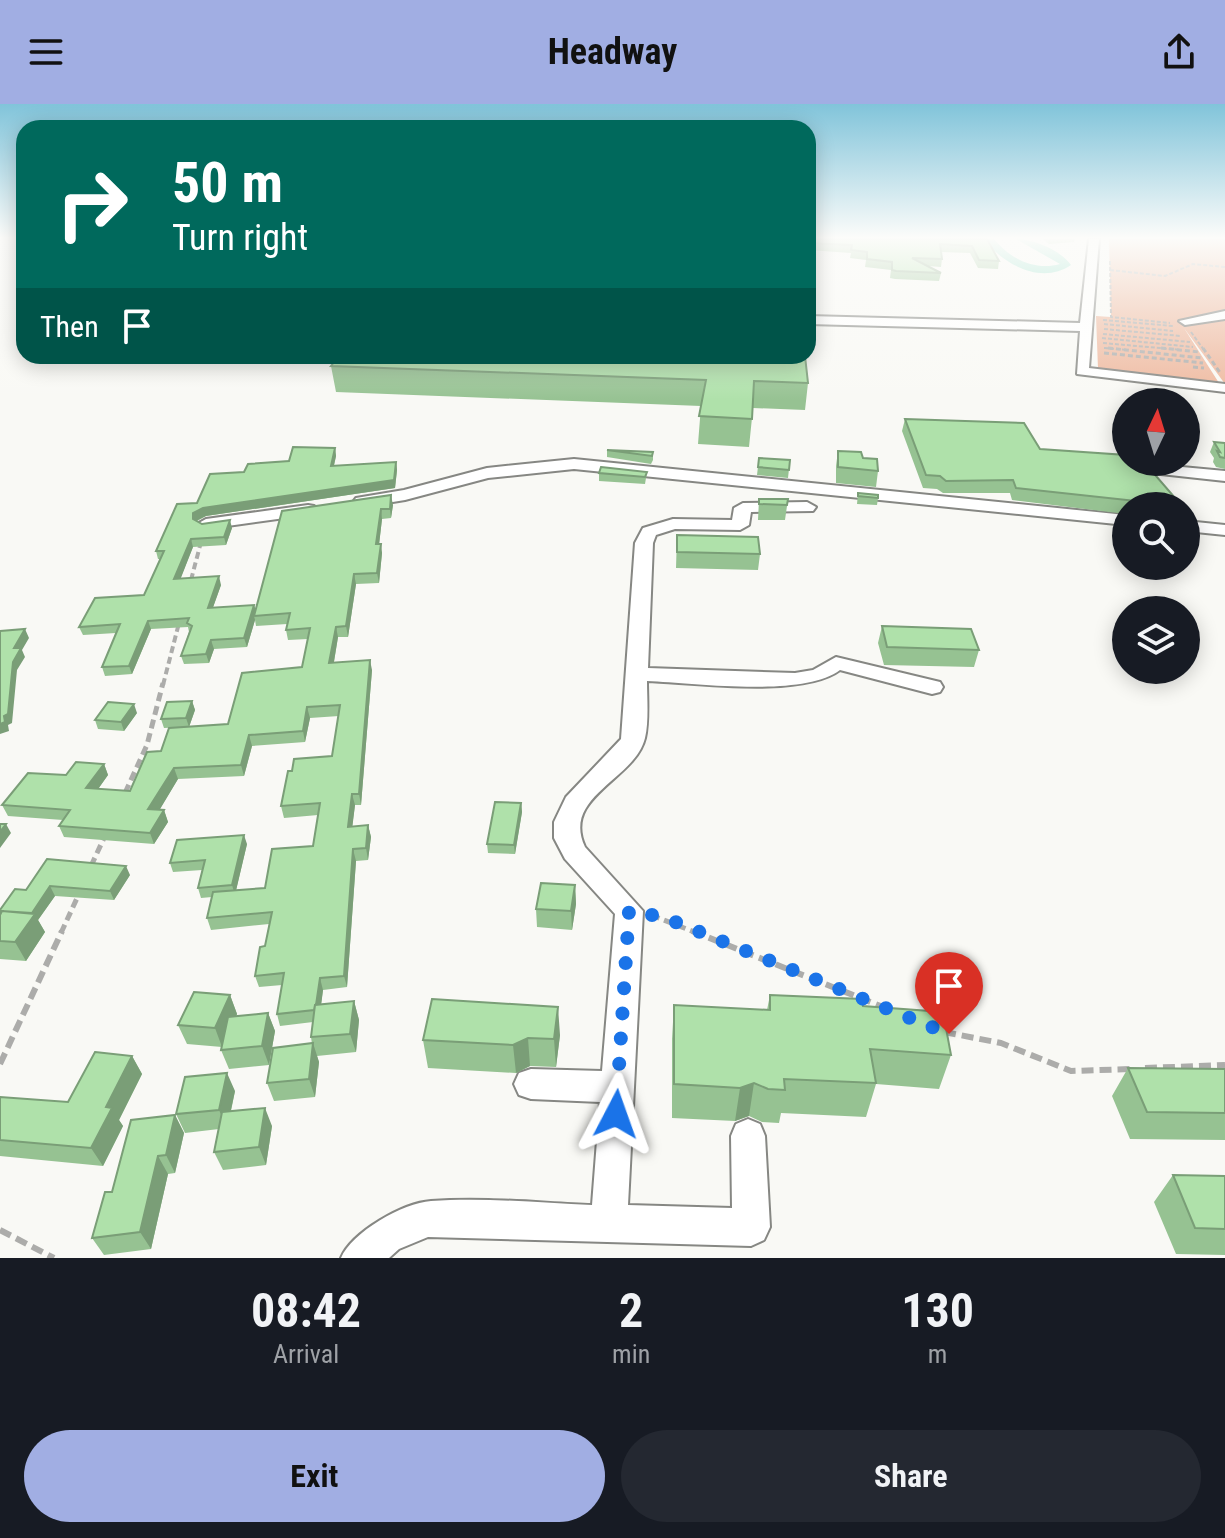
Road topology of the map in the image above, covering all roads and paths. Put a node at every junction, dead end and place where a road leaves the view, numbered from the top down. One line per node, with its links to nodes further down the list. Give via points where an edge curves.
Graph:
1 (1089, 293): 7 (street)
2 (1110, 293): 6 (path, via 1111,317)
3 (1225, 315): 6 (street)
4 (816, 320): 7 (street)
5 (1140, 323): 6 (path); 8 (path); 10 (path)
6 (1182, 326): 8 (path); 24 (path)
7 (1086, 327): 25 (street, via 1082,371)
8 (1143, 328): 9 (path); 10 (path)
9 (1146, 333): 10 (path); 11 (path); 12 (path)
10 (1103, 334): 12 (path); 14 (path); 16 (path); 19 (path)
11 (1188, 337)
12 (1148, 338): 13 (path); 14 (path)
13 (1190, 342)
14 (1151, 343): 15 (path); 16 (path)
15 (1193, 347)
16 (1154, 348): 17 (path); 19 (path)
17 (1199, 352)
18 (1104, 353): 21 (path)
19 (1157, 353): 20 (path); 21 (path)
20 (1202, 358)
21 (1160, 359): 22 (path); 23 (path)
22 (1203, 363)
23 (1163, 364)
24 (1225, 379)
25 (1225, 388)
26 (1200, 474): 27 (street)
27 (1225, 476)
28 (807, 507): 35 (street, via 749,507 743,508 740,525 673,524 649,532 644,543)
29 (1112, 519): 30 (street, via 574,464 497,471 405,495)
30 (206, 524): 33 (path)
31 (1200, 527): 32 (street)
32 (1225, 530)
33 (190, 583)
34 (182, 613): 37 (path, via 147,745)
35 (637, 674): 36 (street, via 795,680 820,675 836,663); 41 (street, via 633,739 572,806 566,842)
36 (932, 687)
37 (120, 803)
38 (107, 832): 39 (path)
39 (87, 876)
40 (80, 890): 44 (path)
41 (629, 911): 42 (path, via 663,917); 47 (street)
42 (892, 1011)
43 (934, 1028): 45 (path, via 1001,1043 1071,1071)
44 (0, 1064)
45 (1225, 1065)
46 (531, 1084): 47 (street)
47 (618, 1087): 49 (street)
48 (748, 1136): 49 (street, via 751,1227)
49 (609, 1224): 52 (street, via 428,1219 386,1236)
50 (0, 1230): 51 (path)
51 (54, 1258)
52 (360, 1258)

